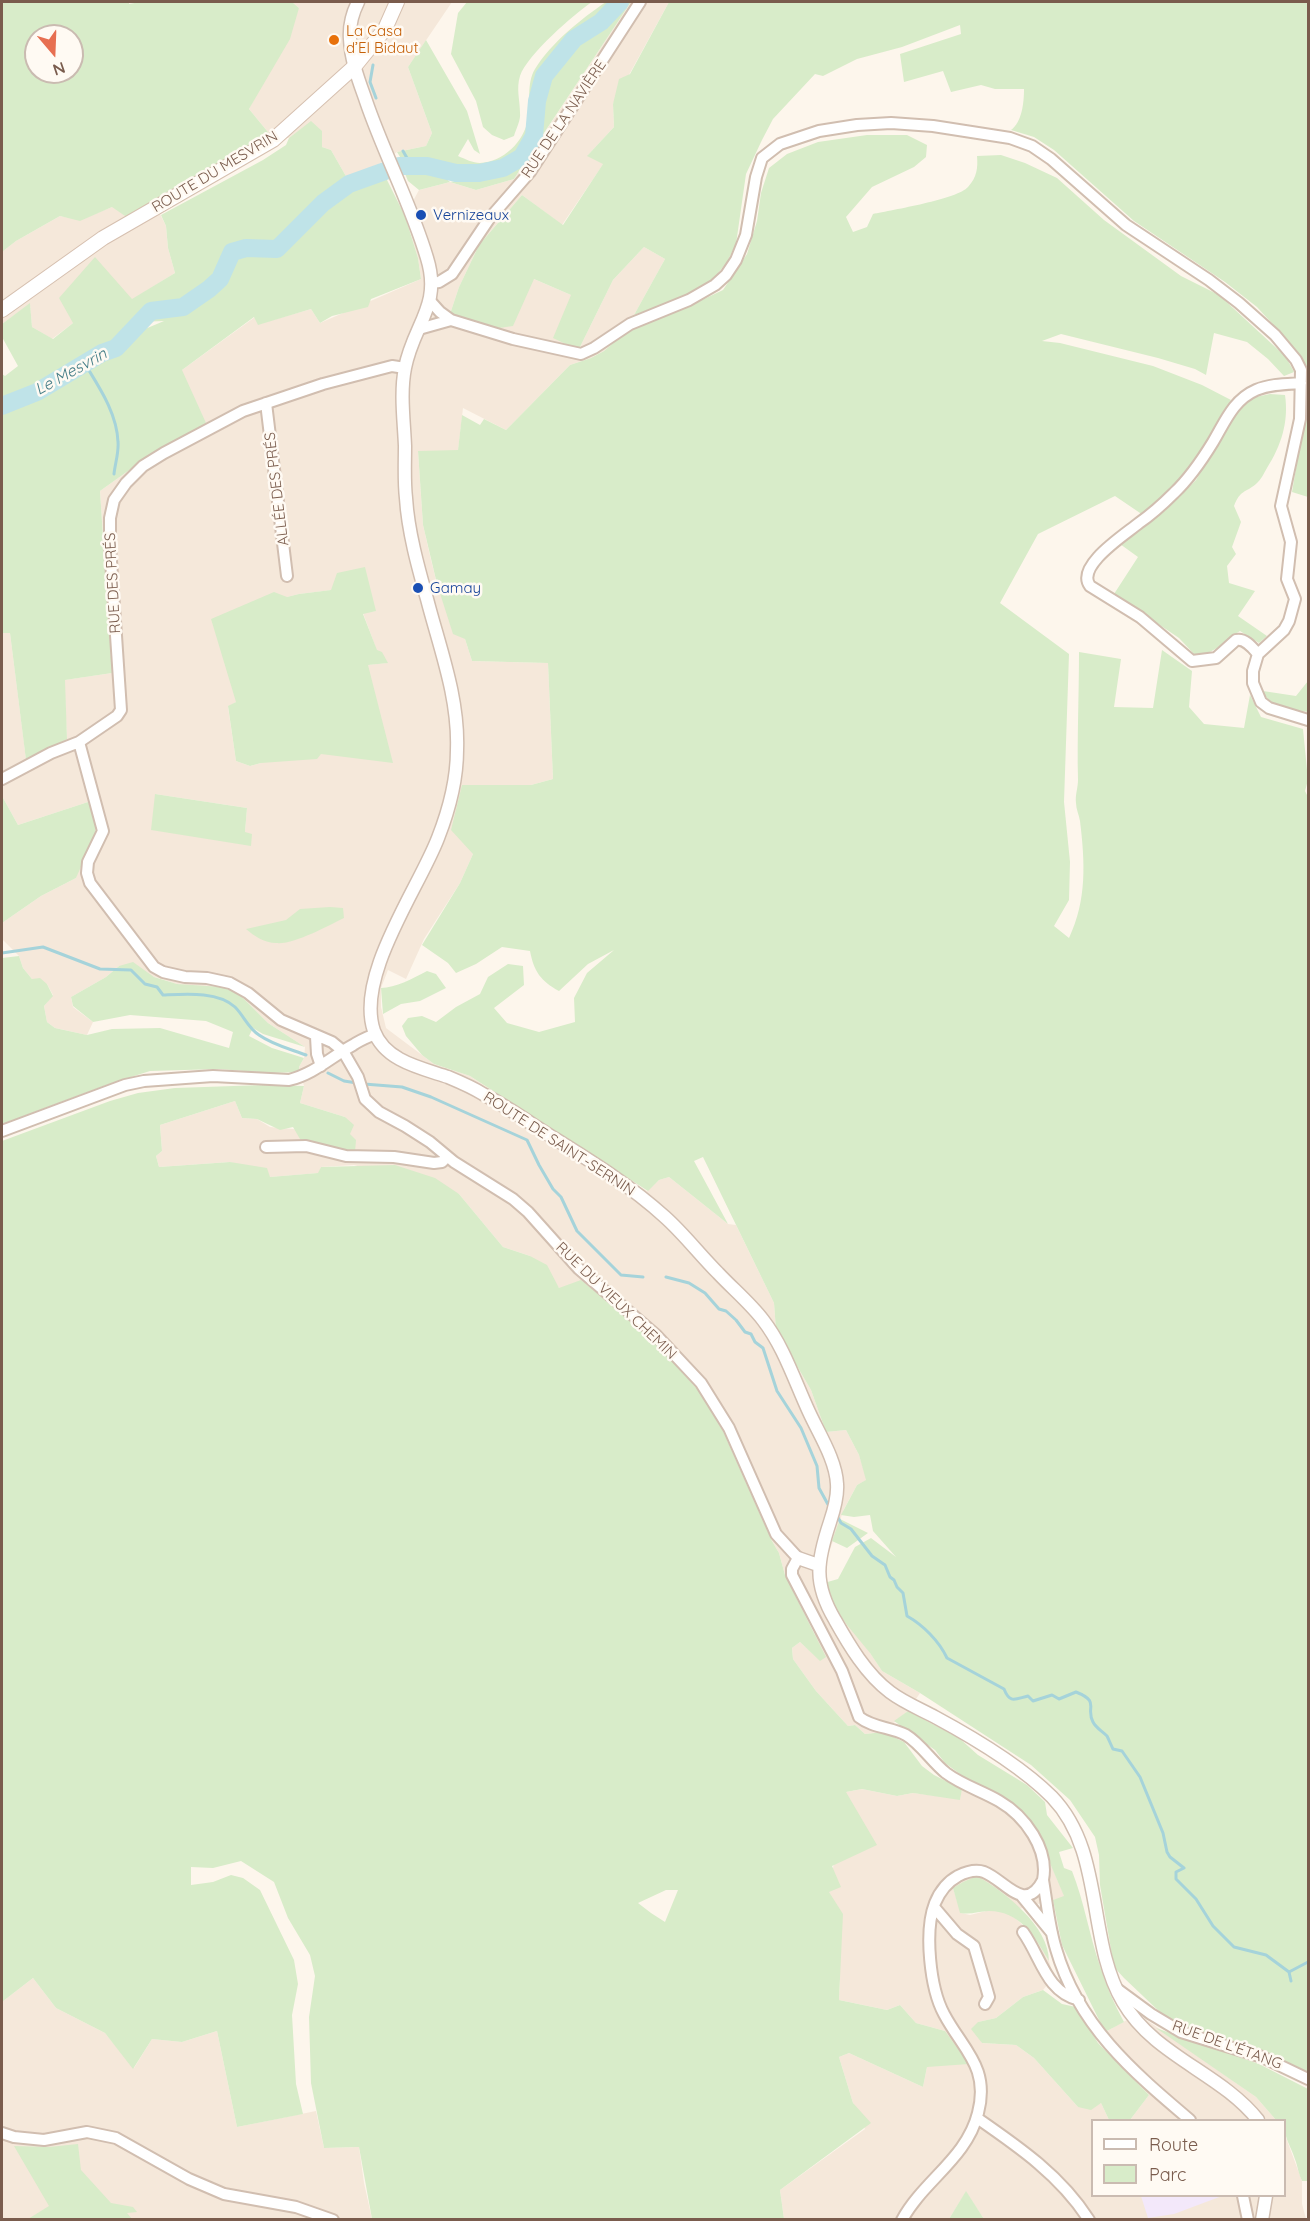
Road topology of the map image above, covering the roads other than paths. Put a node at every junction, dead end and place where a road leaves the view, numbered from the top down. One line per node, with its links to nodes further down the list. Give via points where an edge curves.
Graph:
1 (358, 2): 4 (street, via 351,16)
2 (397, 2): 4 (main road, ROUTE DU MESVRIN, via 385,29)
3 (640, 2): 5 (street, RUE DE LA NAVIÈRE, via 530,172 489,219 452,274)
4 (354, 68): 5 (street, via 430,265); 7 (main road, ROUTE DU MESVRIN, via 273,140 103,238)
5 (432, 283): 6 (street)
6 (431, 302): 8 (street); 9 (street)
7 (2, 310)
8 (451, 320): 9 (street); 11 (street, via 559,350 581,354 588,351 630,324 689,300 726,275 746,235 762,159 780,144 856,125 902,123 1010,138 1032,146 1126,225 1209,280 1256,318 1288,348 1300,370)
9 (419, 329): 10 (street)
10 (405, 368): 12 (street, RUE DES PRÉS, via 392,366); 18 (street, via 406,502 452,690 458,751 452,799 436,844 379,966 371,995)
11 (1301, 383): 14 (street, via 1300,419 1281,506 1291,542 1287,579 1295,599 1284,630); 14 (street, via 1266,387 1240,400 1191,475 1160,506 1112,543 1087,576 1090,586 1140,617 1192,661 1216,658 1240,639)
12 (266, 402): 13 (street, ALLÉE DES PRÉS); 16 (street, RUE DES PRÉS, via 216,424 143,466 114,500 110,546 121,710)
13 (287, 576)
14 (1258, 654): 15 (street, via 1253,683 1261,702)
15 (1308, 720)
16 (79, 742): 17 (street, RUE DES PRÉS); 19 (street, via 103,831 88,862 90,883 154,967 185,977 230,983 281,1020)
17 (2, 779)
18 (375, 1034): 20 (street); 26 (street, ROUTE DE SAINT-SERNIN, via 398,1058 486,1095 617,1178 665,1217 763,1321 778,1345 838,1480 836,1504)
19 (316, 1037): 20 (street, via 332,1042); 21 (street)
20 (343, 1052): 21 (street); 24 (street, RUE DU VIEUX CHEMIN, via 365,1099)
21 (321, 1066): 22 (street, via 289,1080 213,1076 125,1085)
22 (2, 1131)
23 (266, 1148): 24 (street, via 306,1146 346,1156 434,1163)
24 (447, 1157): 25 (street, RUE DU VIEUX CHEMIN, via 528,1212 579,1269 656,1335 701,1383 729,1428 776,1534)
25 (798, 1558): 26 (street); 27 (street, via 792,1575 843,1671 859,1717 904,1734 956,1779 1011,1809 1029,1828 1040,1850)
26 (818, 1565): 32 (street, ROUTE DE SAINT-SERNIN, via 819,1582 829,1609 878,1681 1009,1763 1049,1795 1066,1815 1080,1842 1102,1944)
27 (1043, 1880): 28 (street, via 1039,1889); 31 (street)
28 (1021, 1895): 29 (street, via 985,1872 975,1871 951,1880); 31 (street)
29 (934, 1907): 34 (street, via 957,1934 974,1946 989,1996); 36 (street, via 930,1939 933,1978 943,2012 977,2066 981,2100)
30 (1023, 1932): 33 (street, via 1054,1987)
31 (1052, 1934): 33 (street, via 1061,1964)
32 (1117, 1989): 35 (street, RUE DE L'ÉTANG, via 1180,2032 1262,2057); 38 (street, ROUTE DE SAINT-SERNIN, via 1133,2018 1147,2032 1238,2098)
33 (1079, 2000): 37 (street, via 1118,2056)
34 (985, 2004)
35 (1308, 2079)
36 (977, 2118): 43 (street, via 951,2161 920,2192); 44 (street, via 1044,2168)
37 (1188, 2119)
38 (1256, 2119)
39 (2, 2133): 42 (street, via 44,2140 87,2132 116,2138 224,2194 296,2208)
40 (1243, 2197): 45 (street)
41 (1266, 2197): 46 (street)
42 (333, 2220)
43 (902, 2220)
44 (1089, 2220)
45 (1248, 2220)
46 (1262, 2220)

